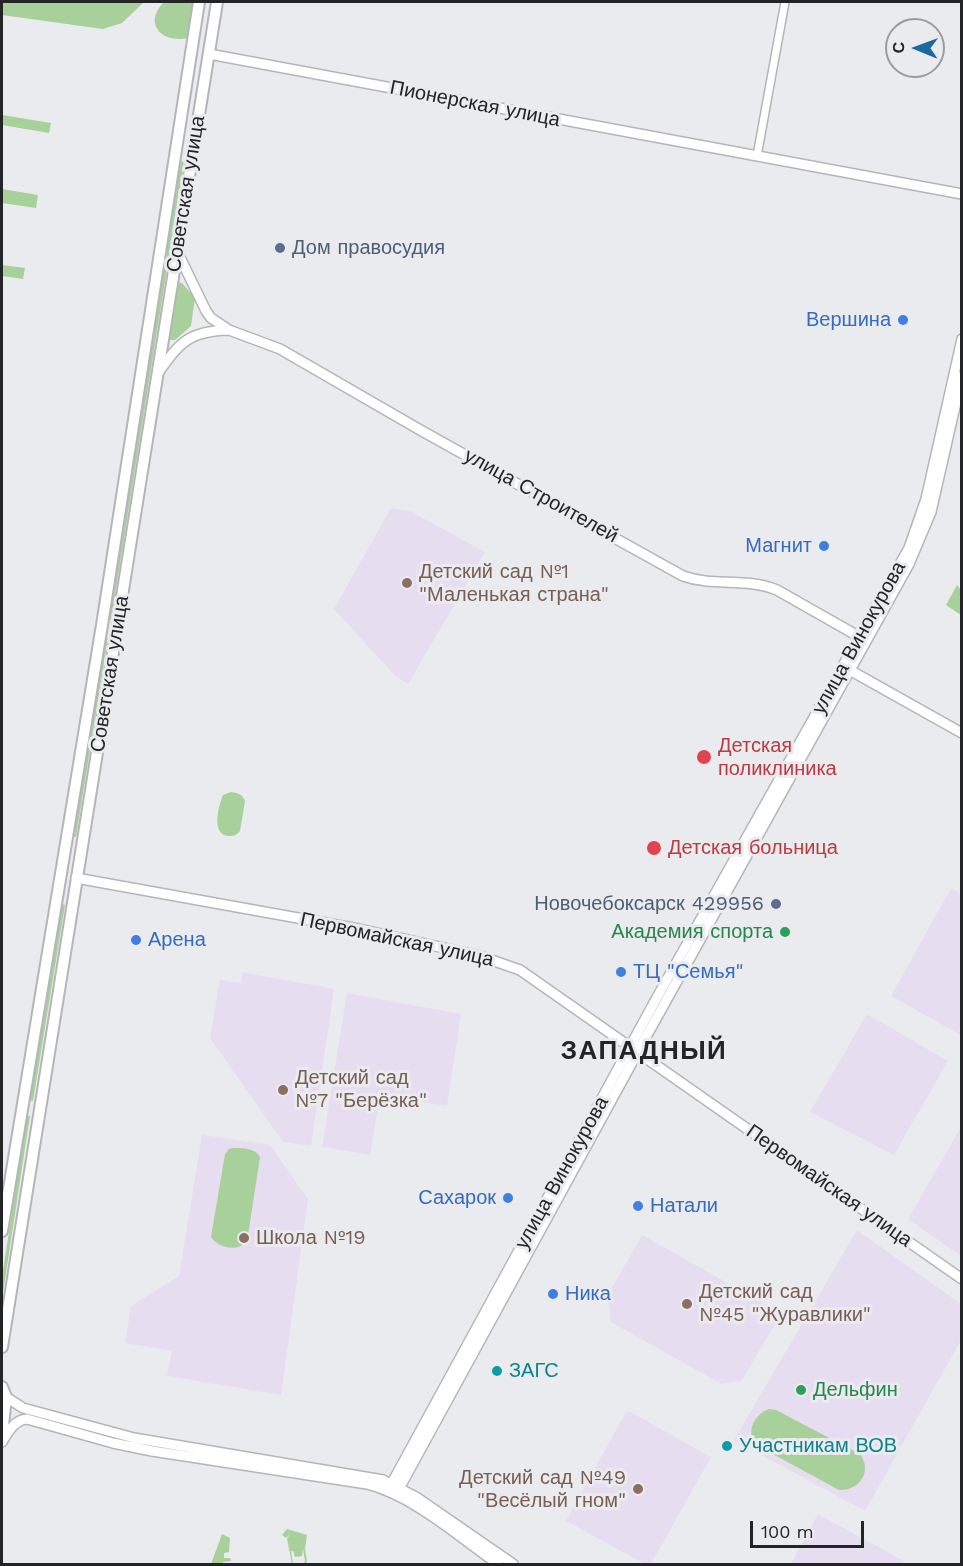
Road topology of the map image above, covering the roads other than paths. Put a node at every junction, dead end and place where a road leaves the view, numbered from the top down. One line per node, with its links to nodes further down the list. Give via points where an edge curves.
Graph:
1 (199, 2): 4 (main road, Советская улица)
2 (217, 2): 5 (main road, Советская улица)
3 (785, 2): 8 (street)
4 (192, 51): 5 (main road, Пионерская улица); 6 (main road, Советская улица)
5 (209, 54): 7 (main road, Советская улица); 8 (main road, Пионерская улица)
6 (177, 149): 7 (main road); 16 (main road, Советская улица)
7 (194, 152): 10 (main road, Советская улица)
8 (757, 156): 9 (main road, Пионерская улица)
9 (962, 194)
10 (177, 251): 11 (main road, улица Строителей, via 206,311); 13 (main road, Советская улица)
11 (229, 330): 13 (main road, улица Строителей, via 209,330 186,340); 18 (main road, улица Строителей, via 280,349 683,576 764,584)
12 (962, 339): 15 (main road, улица Винокурова)
13 (158, 373): 17 (main road, Советская улица)
14 (962, 376): 15 (main road, улица Винокурова)
15 (955, 385): 18 (main road, улица Винокурова, via 914,535)
16 (102, 625): 17 (main road); 21 (main road, Советская улица)
17 (117, 627): 22 (main road, Советская улица)
18 (863, 640): 19 (main road, улица Винокурова)
19 (847, 669): 20 (main road); 23 (main road, улица Винокурова)
20 (962, 733)
21 (61, 875): 22 (main road, Первомайская улица); 24 (main road, Советская улица)
22 (76, 878): 23 (main road, Первомайская улица, via 359,929 480,956 520,970); 25 (main road, Советская улица)
23 (634, 1051): 27 (main road, Первомайская улица); 34 (main road, улица Винокурова)
24 (22, 1107): 25 (main road); 26 (main road, Советская улица)
25 (39, 1109): 28 (main road, Советская улица)
26 (2, 1232)
27 (962, 1280)
28 (2, 1347)
29 (2, 1377): 30 (main road)
30 (4, 1391): 31 (main road); 33 (main road, via 23,1408)
31 (2, 1435)
32 (2, 1442): 33 (main road, via 12,1426 27,1419 113,1443)
33 (215, 1456): 34 (main road)
34 (394, 1487): 35 (main road)
35 (479, 1546): 36 (main road); 37 (main road)
36 (498, 1564)
37 (513, 1564)

